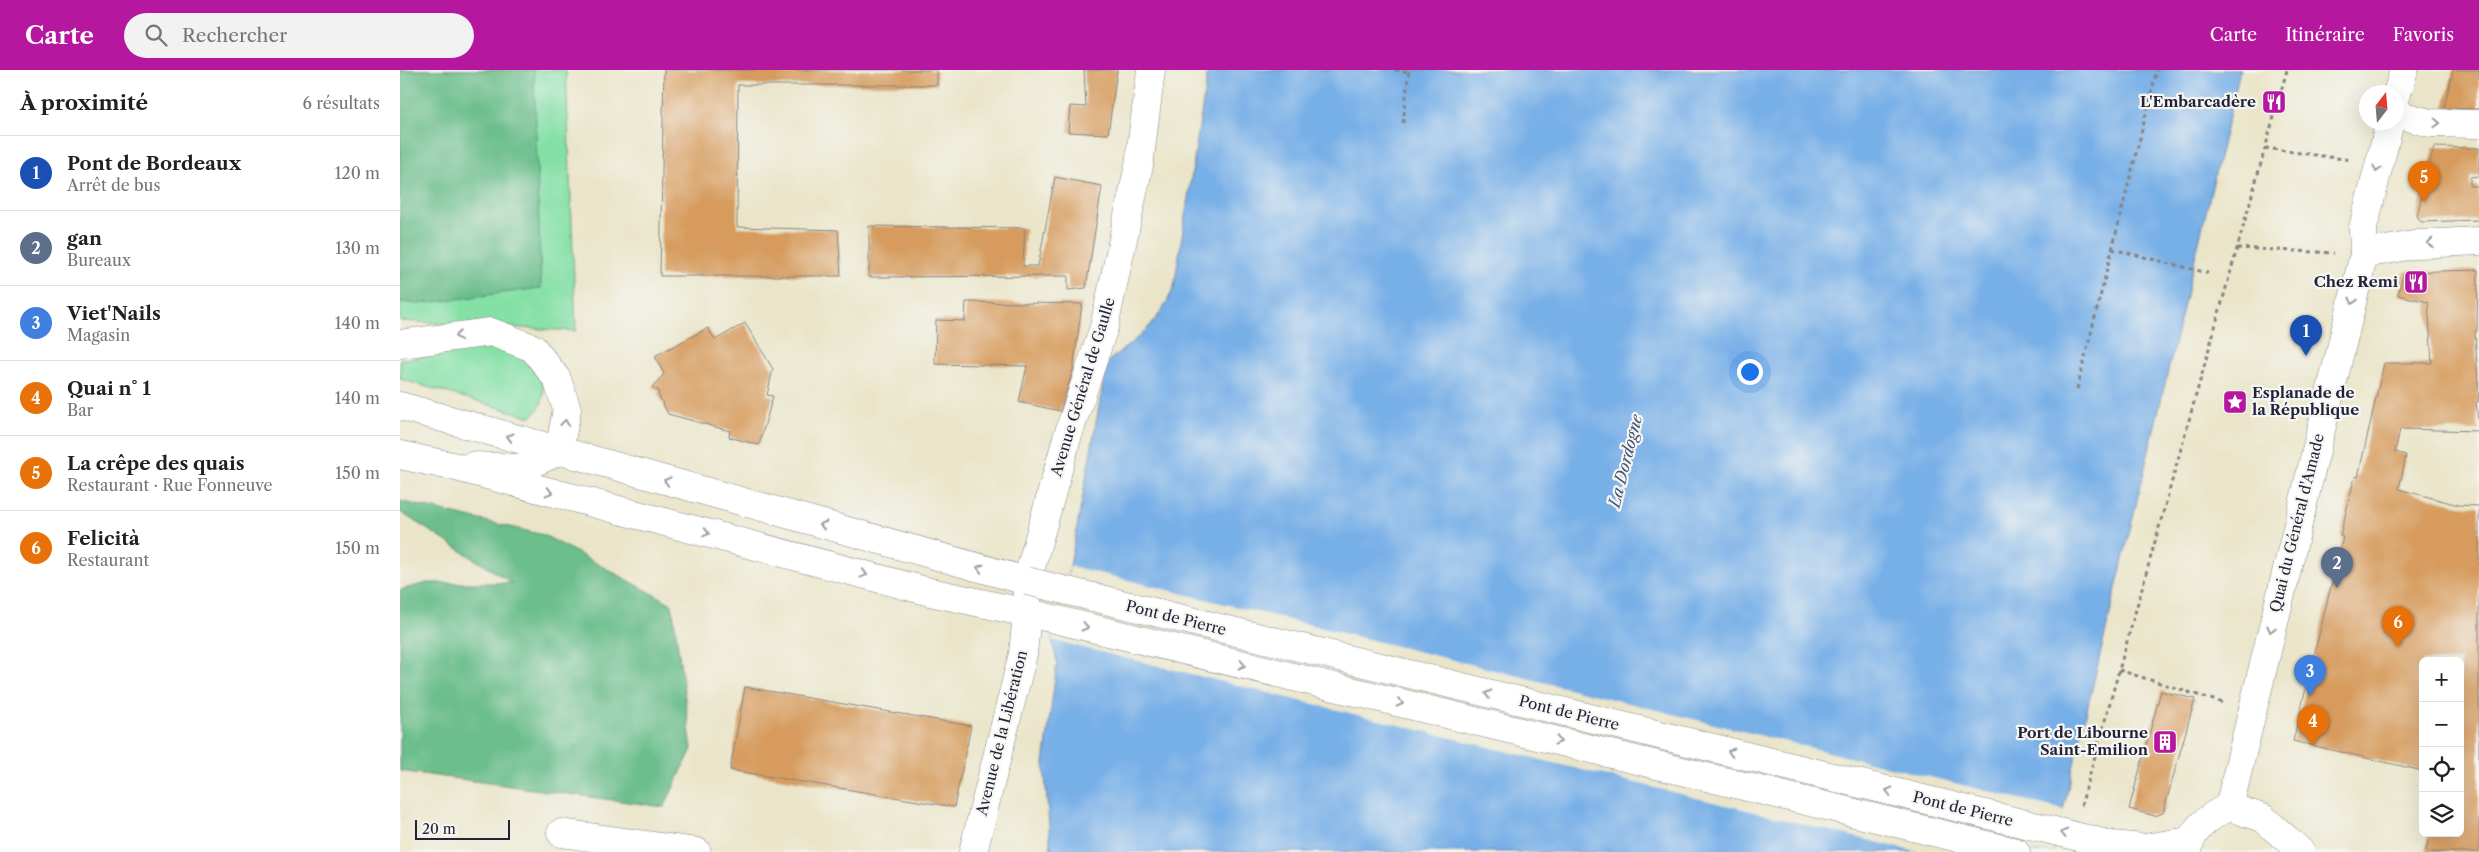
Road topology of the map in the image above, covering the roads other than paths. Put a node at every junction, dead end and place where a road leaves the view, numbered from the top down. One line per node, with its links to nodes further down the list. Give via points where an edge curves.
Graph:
1 (1150, 70): 14 (main road, Avenue Général de Gaulle, via 1139,164 1104,327 1067,438)
2 (2404, 70): 3 (main road)
3 (2400, 85)
4 (2404, 116): 5 (main road, one-way to 5, via 2430,123)
5 (2479, 124)
6 (2388, 130): 8 (main road, Quai du Général d'Amade, one-way to 8, via 2363,228)
7 (2479, 241): 8 (main road, one-way to 8, via 2419,244)
8 (2364, 254): 16 (main road, Quai du Général d'Amade, one-way to 16)
9 (400, 344): 11 (main road, one-way to 9, via 567,409 557,378 534,348 491,332)
10 (400, 406): 11 (main road, Pont de Pierre, one-way to 10)
11 (559, 451): 13 (main road, via 522,468 492,465); 14 (main road, Pont de Pierre, one-way to 11)
12 (400, 455): 13 (main road)
13 (456, 467): 15 (main road, one-way to 15, via 930,592)
14 (1027, 582): 15 (main road, Avenue Général de Gaulle); 18 (main road, Pont de Pierre, one-way to 14, bridge, via 2144,848 2112,845)
15 (1032, 615): 20 (main road, Avenue de la Libération); 21 (main road, one-way to 21)
16 (2229, 807): 18 (main road, via 2208,817); 22 (main road, via 2263,818)
17 (561, 833): 19 (main road)
18 (2189, 846)
19 (697, 852)
20 (973, 852)
21 (2016, 852)
22 (2301, 852)

